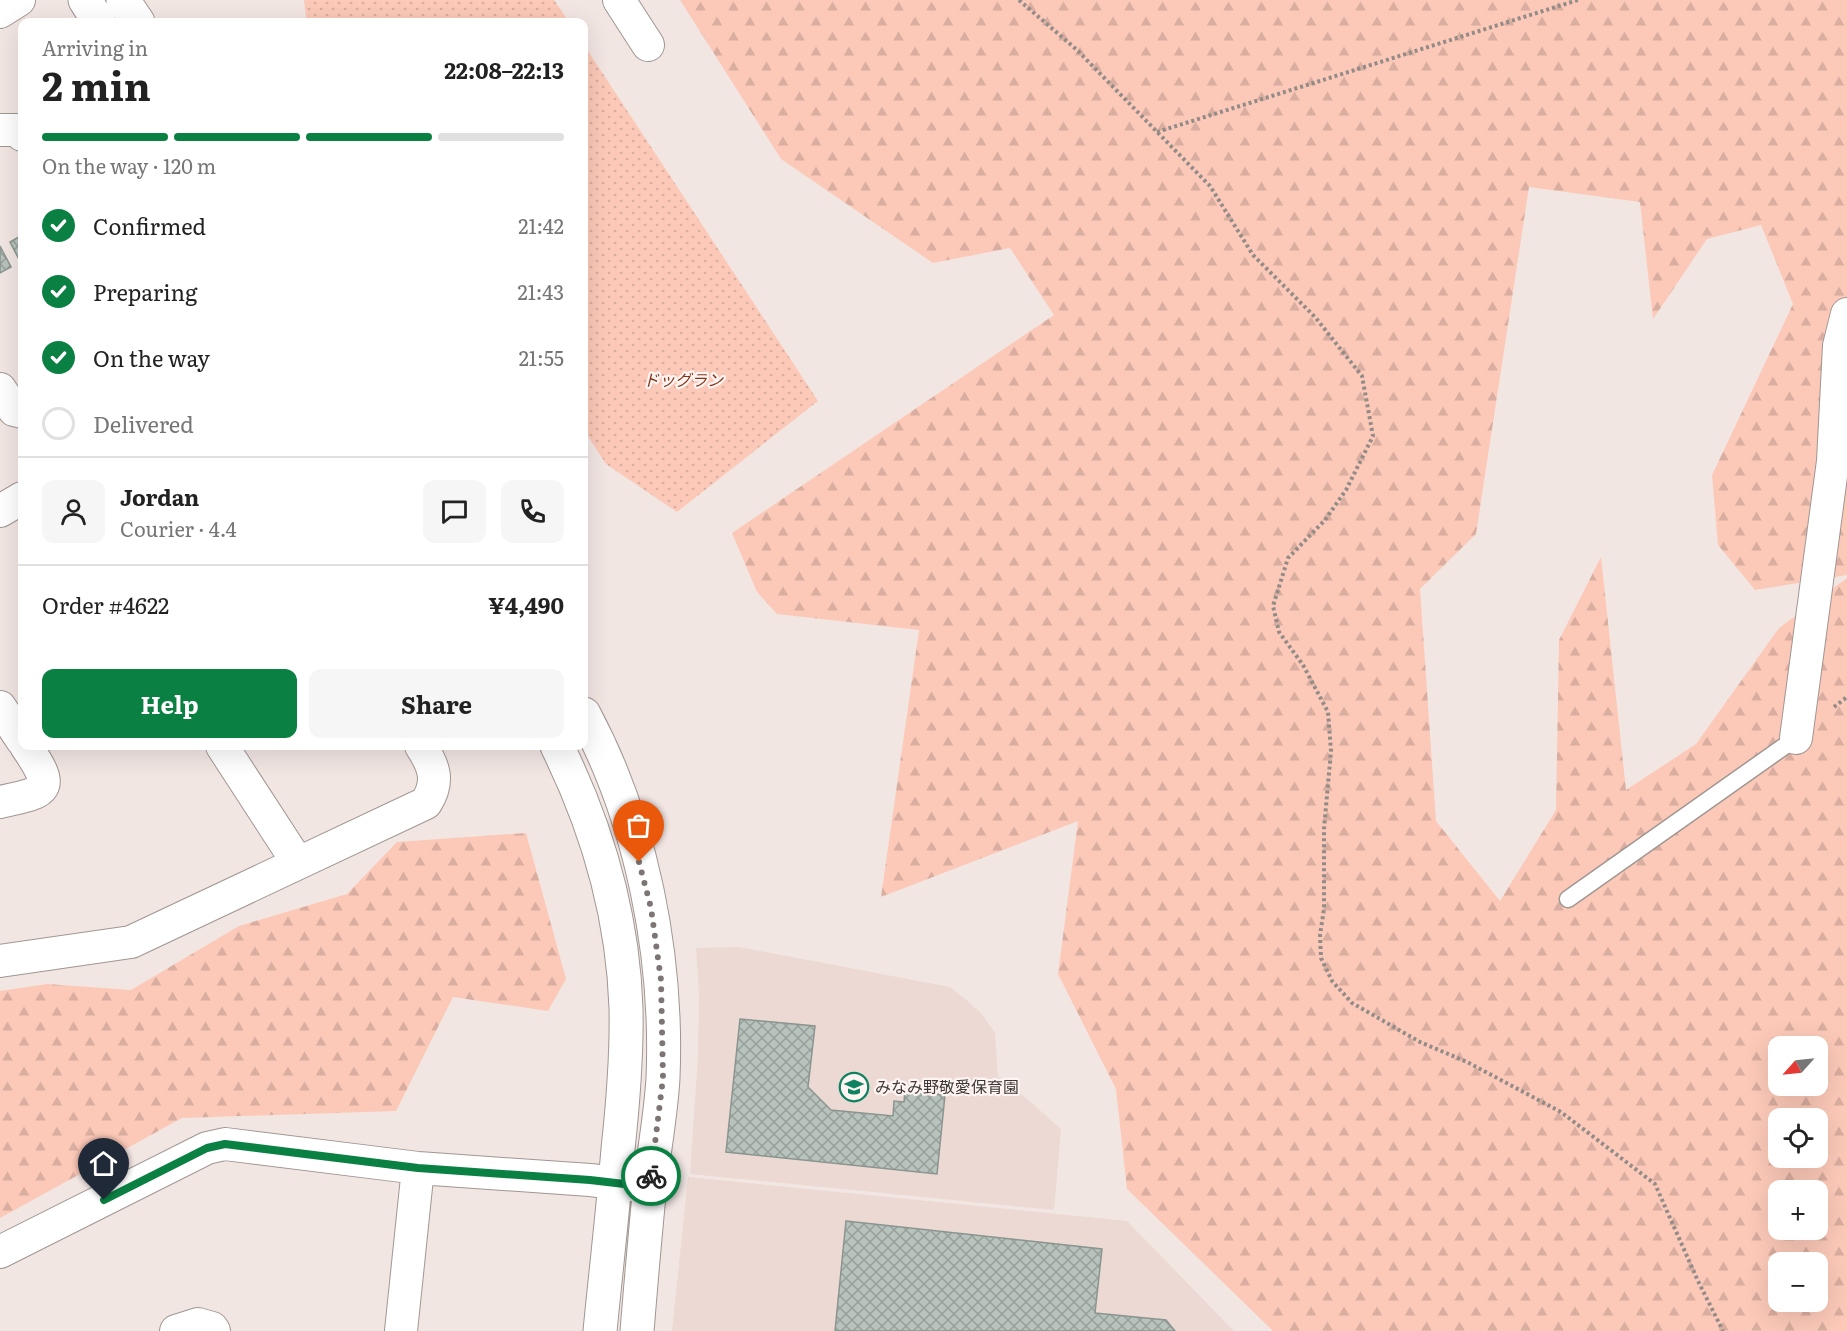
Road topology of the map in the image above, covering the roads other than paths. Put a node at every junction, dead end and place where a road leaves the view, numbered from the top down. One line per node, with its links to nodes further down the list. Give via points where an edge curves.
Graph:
1 (20, 0): 5 (street)
2 (85, 0): 6 (street)
3 (123, 0): 7 (street)
4 (619, 0): 8 (street)
5 (0, 12)
6 (96, 18)
7 (135, 18)
8 (648, 45)
9 (0, 130): 10 (street)
10 (18, 132)
11 (1847, 314): 19 (street, via 1839,346 1833,461)
12 (0, 389): 13 (street)
13 (18, 411)
14 (18, 501): 15 (street)
15 (0, 512)
16 (0, 707): 18 (street)
17 (588, 723): 30 (street, via 634,839 651,908 661,980 663,1078)
18 (18, 734)
19 (1796, 738): 26 (lane)
20 (29, 750): 24 (street, via 40,766 44,779 41,789 34,795)
21 (225, 750): 25 (street)
22 (424, 750): 25 (street, via 432,763 435,779 426,803)
23 (559, 750): 29 (street, via 575,781 601,855 621,953 626,1047)
24 (0, 802)
25 (298, 863): 27 (street, via 131,942)
26 (1569, 899)
27 (0, 961)
28 (418, 1168): 29 (street); 31 (street, via 225,1144 207,1148); 34 (street)
29 (615, 1183): 30 (street); 35 (street)
30 (650, 1187): 36 (street)
31 (0, 1252)
32 (176, 1331): 33 (street, via 198,1324)
33 (214, 1331)
34 (401, 1331)
35 (600, 1331)
36 (637, 1331)

